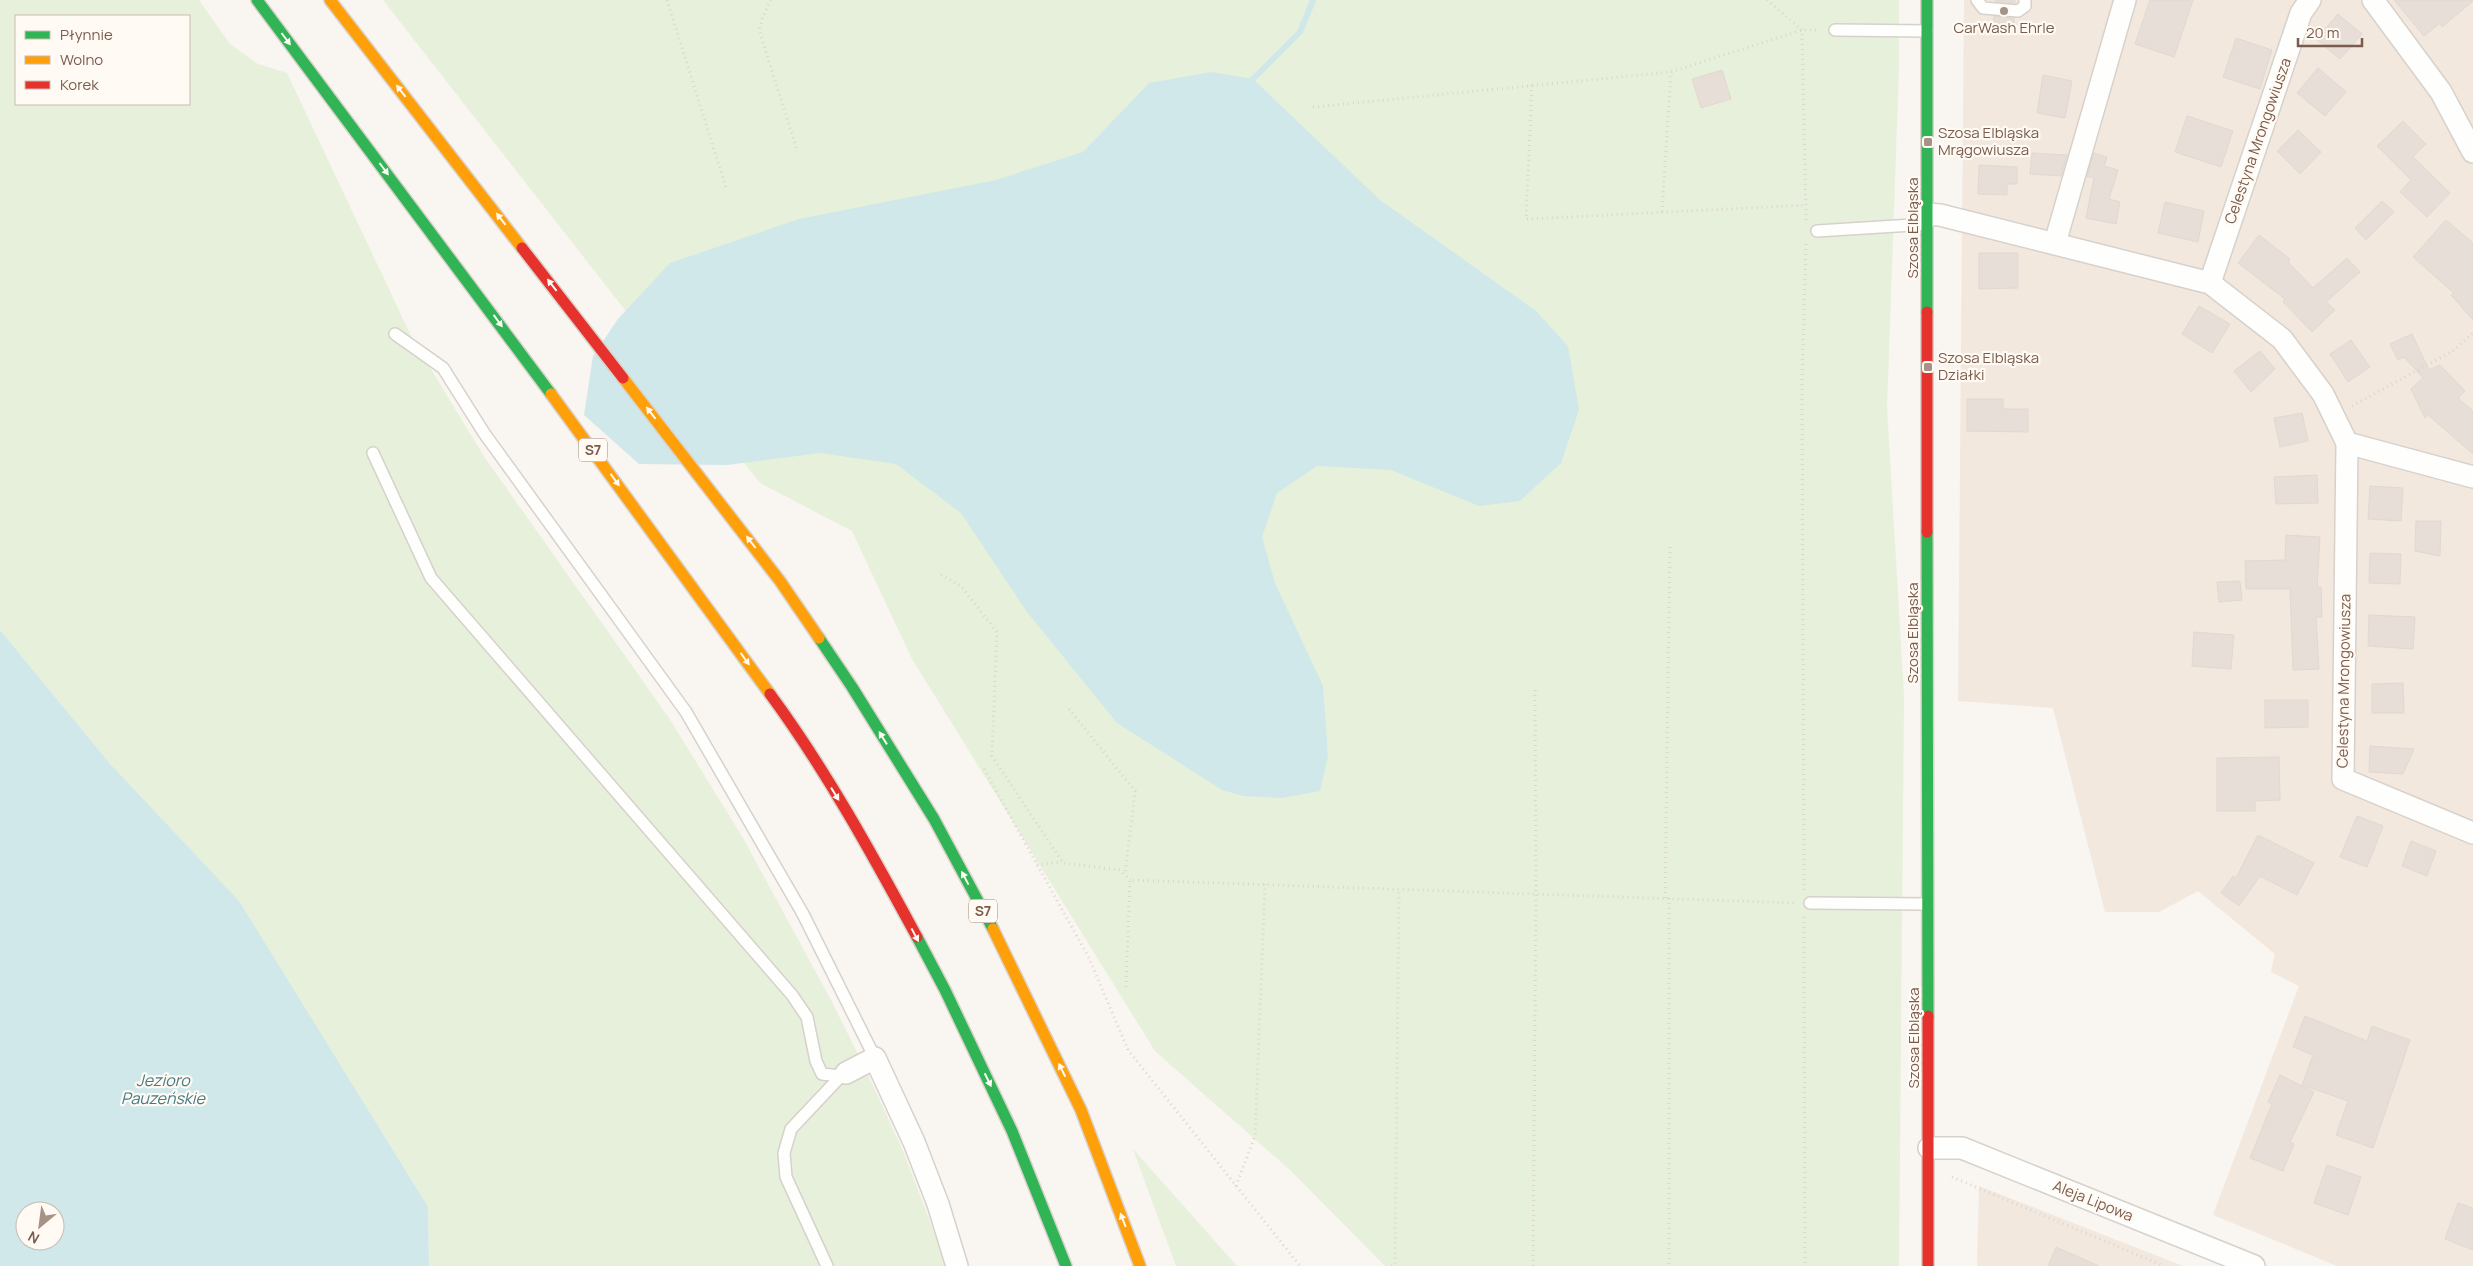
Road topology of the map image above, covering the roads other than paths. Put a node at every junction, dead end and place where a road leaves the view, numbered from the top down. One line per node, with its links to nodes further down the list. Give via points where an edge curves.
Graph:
1 (257, 0): 28 (main road, S7, one-way to 28, via 469,282 796,729 875,859 945,990 1012,1130)
2 (330, 0): 29 (main road, S7, one-way to 2, via 1081,1110 1005,953 934,819 852,687 780,581)
3 (1927, 0): 10 (main road, Szosa Elbląska)
4 (1977, 0): 5 (lane, via 1983,8 2018,11 2025,6)
5 (2025, 0)
6 (2125, 0): 14 (street)
7 (2310, 0): 15 (street, Celestyna Mrongowiusza, via 2301,13)
8 (2373, 0): 11 (street, via 2441,92)
9 (1835, 30): 10 (lane)
10 (1927, 31): 12 (main road, Szosa Elbląska)
11 (2473, 152)
12 (1928, 219): 13 (lane); 14 (street, Celestyna Mrongowiusza, via 1940,215); 22 (main road, Szosa Elbląska)
13 (1817, 231)
14 (2055, 243): 15 (street, Celestyna Mrongowiusza)
15 (2210, 283): 17 (street, Celestyna Mrongowiusza, via 2282,339 2323,394)
16 (395, 334): 23 (lane, via 443,368 484,433 686,712 803,914)
17 (2347, 442): 19 (street); 20 (street, Celestyna Mrongowiusza, via 2343,778)
18 (373, 454): 24 (lane, via 431,578 792,995 807,1017 822,1074)
19 (2473, 478)
20 (2473, 833)
21 (1807, 903): 22 (lane)
22 (1928, 904): 25 (main road, Szosa Elbląska)
23 (875, 1058): 24 (street); 27 (street, via 914,1142)
24 (843, 1075): 26 (lane, via 791,1129 784,1153 786,1177)
25 (1929, 1148): 30 (main road, Szosa Elbląska); 31 (street, Aleja Lipowa, via 1962,1148)
26 (827, 1266)
27 (958, 1266)
28 (1066, 1266)
29 (1140, 1266)
30 (1928, 1266)
31 (2254, 1266)

